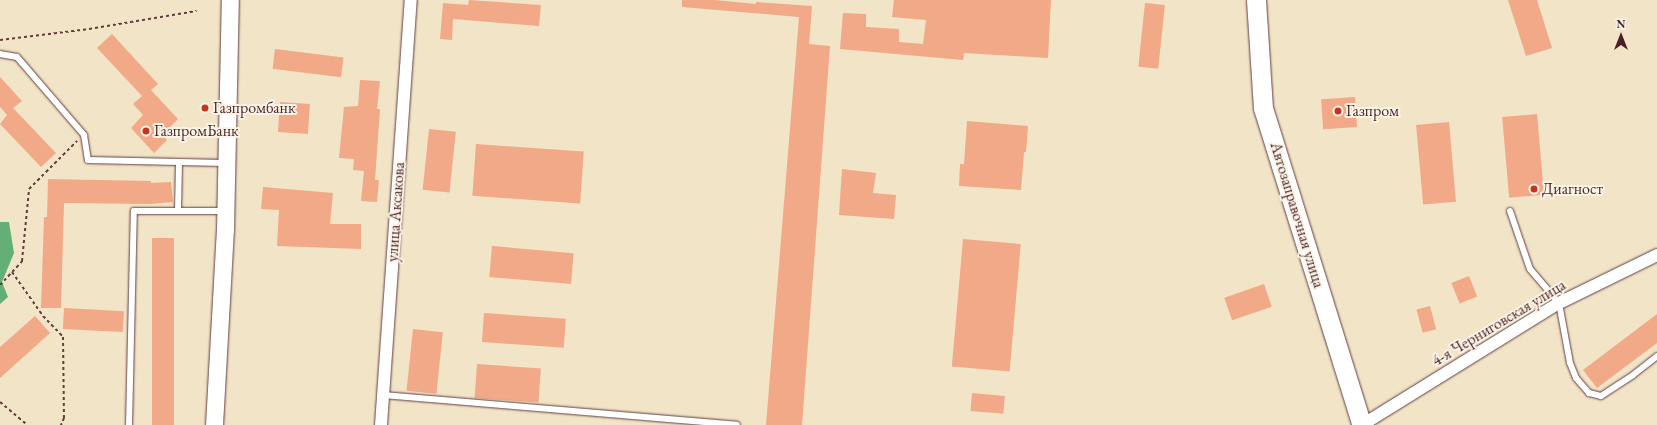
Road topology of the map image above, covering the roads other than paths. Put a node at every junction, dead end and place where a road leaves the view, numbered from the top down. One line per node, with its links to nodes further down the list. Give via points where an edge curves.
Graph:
1 (230, 0): 6 (main road)
2 (411, 0): 13 (street, улица Аксакова)
3 (1256, 0): 18 (main road, Автозаправочная улица, via 1264,108)
4 (0, 54): 5 (lane, via 17,57 84,135 88,160)
5 (179, 163): 6 (lane); 8 (lane)
6 (225, 163): 7 (main road)
7 (225, 210): 8 (lane); 16 (main road)
8 (178, 211): 15 (lane, via 134,211)
9 (1510, 211): 11 (lane, via 1530,269)
10 (1657, 255): 11 (street, 4-я Черниговская улица)
11 (1559, 303): 12 (lane, via 1570,363 1576,378 1589,393 1601,396); 18 (street, 4-я Черниговская улица)
12 (1657, 356)
13 (383, 395): 14 (lane); 17 (street, улица Аксакова)
14 (737, 424)
15 (130, 425)
16 (214, 425)
17 (382, 425)
18 (1362, 425)

